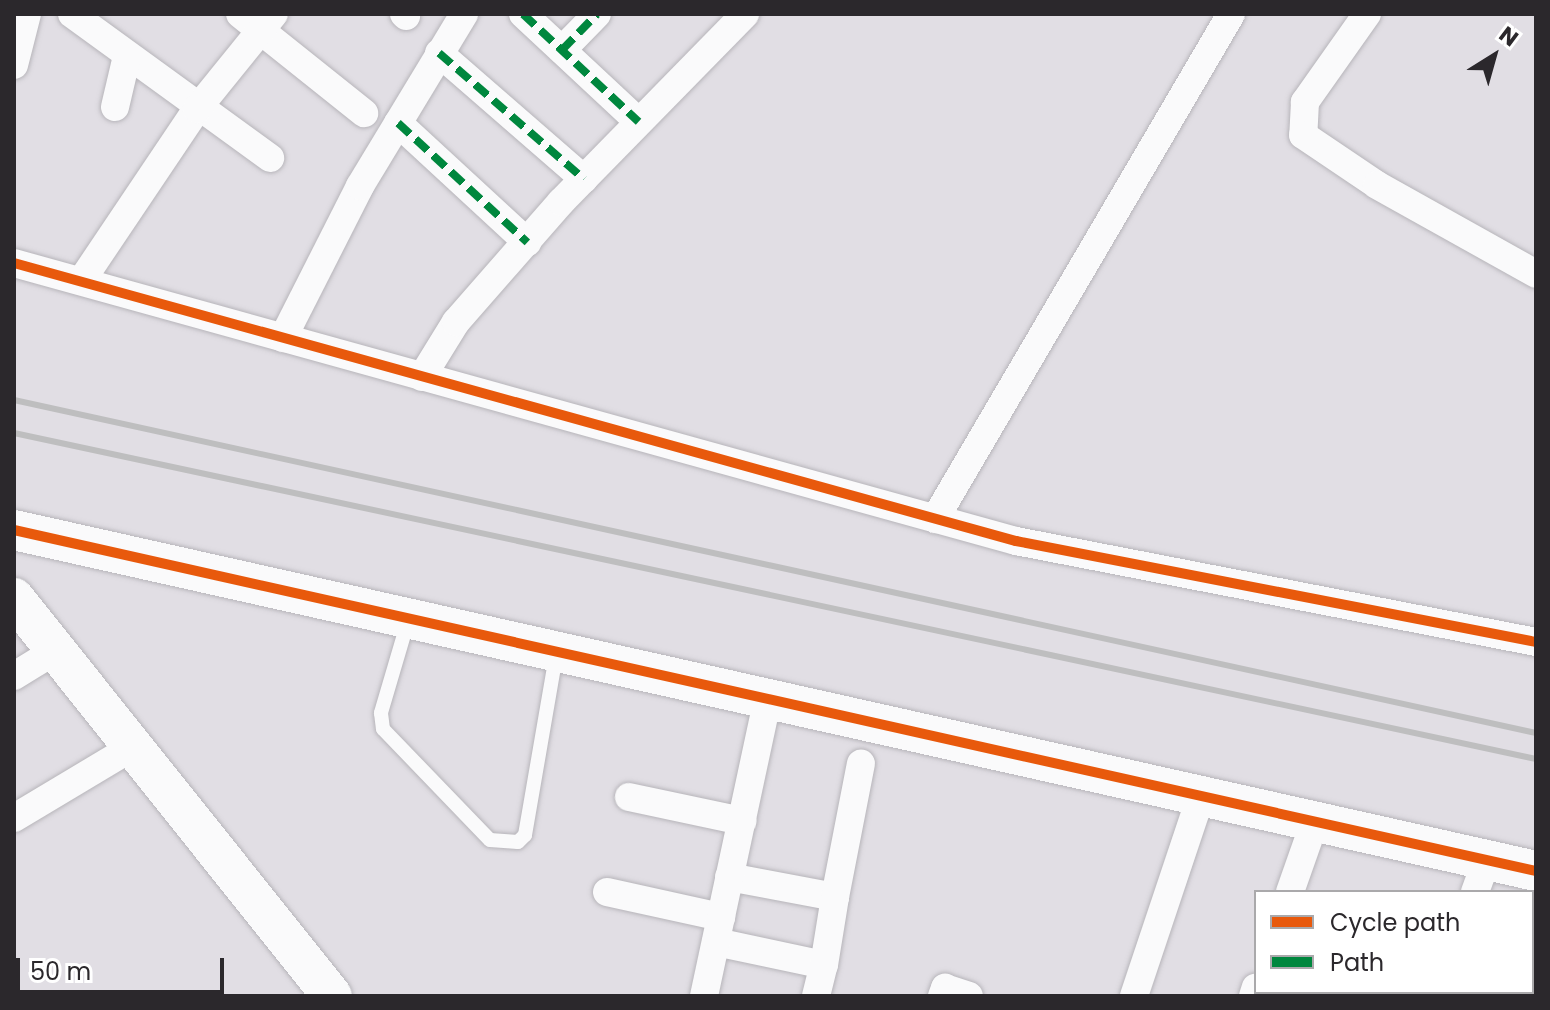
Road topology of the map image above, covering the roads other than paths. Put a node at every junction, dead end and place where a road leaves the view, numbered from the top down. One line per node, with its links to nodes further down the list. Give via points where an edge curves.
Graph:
1 (27, 14): 13 (street)
2 (72, 14): 12 (street)
3 (464, 14): 11 (street)
4 (523, 14): 10 (street)
5 (597, 14): 10 (street)
6 (745, 14): 17 (street)
7 (1231, 14): 27 (street)
8 (1367, 14): 23 (street, via 1305,102 1303,135 1377,185)
9 (259, 20): 15 (street); 16 (street)
10 (562, 50): 17 (street)
11 (439, 53): 18 (street); 20 (street)
12 (127, 56): 14 (street); 15 (street)
13 (14, 65)
14 (115, 107)
15 (197, 109): 19 (street); 24 (street)
16 (364, 113)
17 (639, 122): 20 (street)
18 (398, 123): 21 (street); 25 (street)
19 (270, 158)
20 (584, 179): 21 (street)
21 (527, 242): 26 (street, via 456,322)
22 (14, 263): 24 (street)
23 (1536, 274)
24 (82, 280): 25 (street)
25 (283, 338): 26 (street)
26 (422, 377): 27 (street)
27 (935, 519): 31 (street, via 1016,541)
28 (14, 530): 30 (street)
29 (14, 598): 33 (street)
30 (409, 617): 32 (street); 32 (lane, via 381,713 383,729 490,840 518,842 525,835)
31 (1536, 642)
32 (557, 650): 35 (street)
33 (53, 652): 34 (street); 36 (street)
34 (14, 676)
35 (768, 697): 38 (street); 42 (street)
36 (131, 748): 40 (street); 51 (street)
37 (861, 763): 48 (street)
38 (1202, 793): 41 (street); 56 (street)
39 (629, 797): 42 (street)
40 (14, 818)
41 (1316, 818): 44 (street); 46 (street)
42 (742, 821): 45 (street)
43 (1536, 871): 44 (street)
44 (1481, 876)
45 (729, 877): 48 (street); 49 (street)
46 (1291, 890)
47 (607, 892): 49 (street)
48 (835, 897): 50 (street)
49 (718, 929): 50 (street); 52 (street)
50 (824, 965): 53 (street)
51 (332, 996)
52 (704, 996)
53 (816, 996)
54 (942, 996): 55 (street, via 945,988)
55 (969, 996)
56 (1134, 996)

